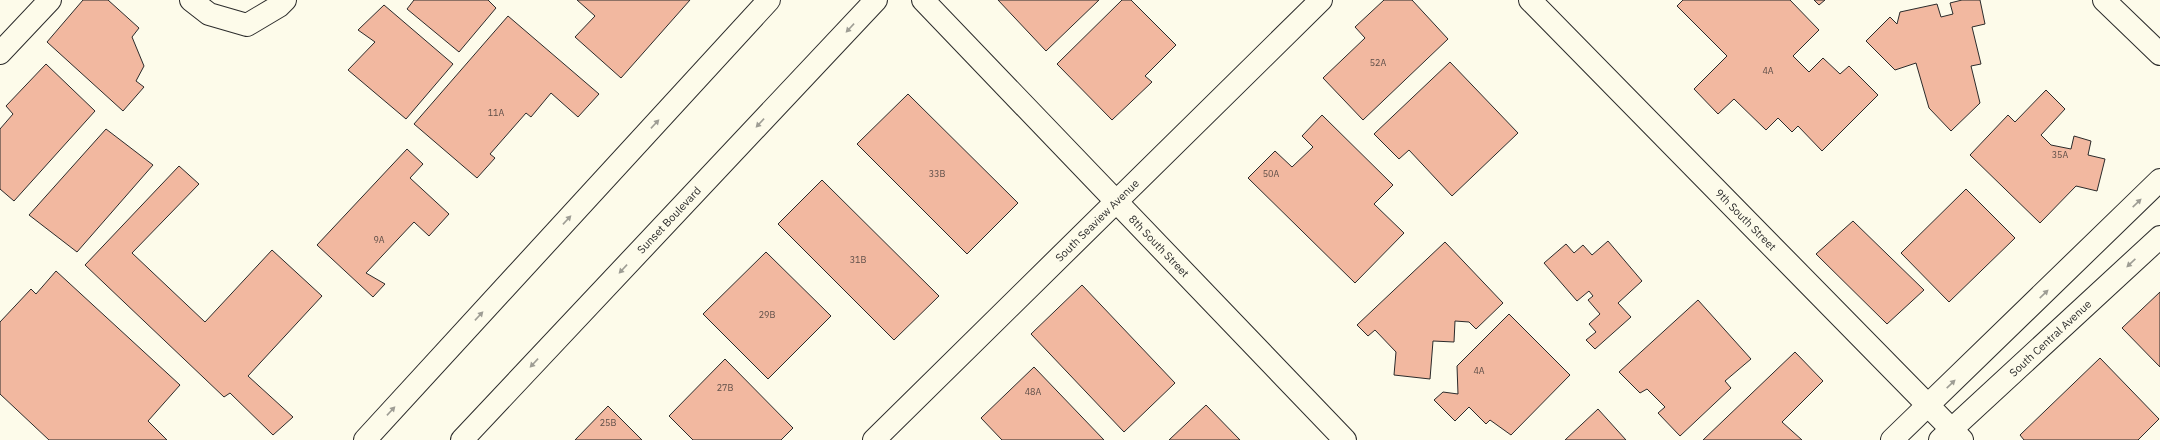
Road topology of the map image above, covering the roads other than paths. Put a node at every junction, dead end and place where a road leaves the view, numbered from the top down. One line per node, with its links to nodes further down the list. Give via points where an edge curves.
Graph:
1 (50, 0): 10 (street)
2 (191, 0): 3 (street, via 209,14 247,25)
3 (285, 0)
4 (769, 0): 17 (street, one-way to 4)
5 (876, 0): 18 (street, Sunset Boulevard, one-way to 18)
6 (923, 0): 13 (street, 8th South Street)
7 (1321, 0): 13 (street, South Seaview Avenue)
8 (1530, 0): 15 (street, 9th South Street)
9 (2104, 0): 11 (street)
10 (0, 53)
11 (2160, 54)
12 (2160, 180): 15 (street, one-way to 12)
13 (1115, 201): 19 (street, South Seaview Avenue); 20 (street, 8th South Street)
14 (2160, 237): 16 (street, South Central Avenue, one-way to 16)
15 (1929, 406): 16 (street, 9th South Street); 21 (street)
16 (1951, 436)
17 (365, 440)
18 (462, 440)
19 (874, 440)
20 (1345, 440)
21 (1892, 440)

